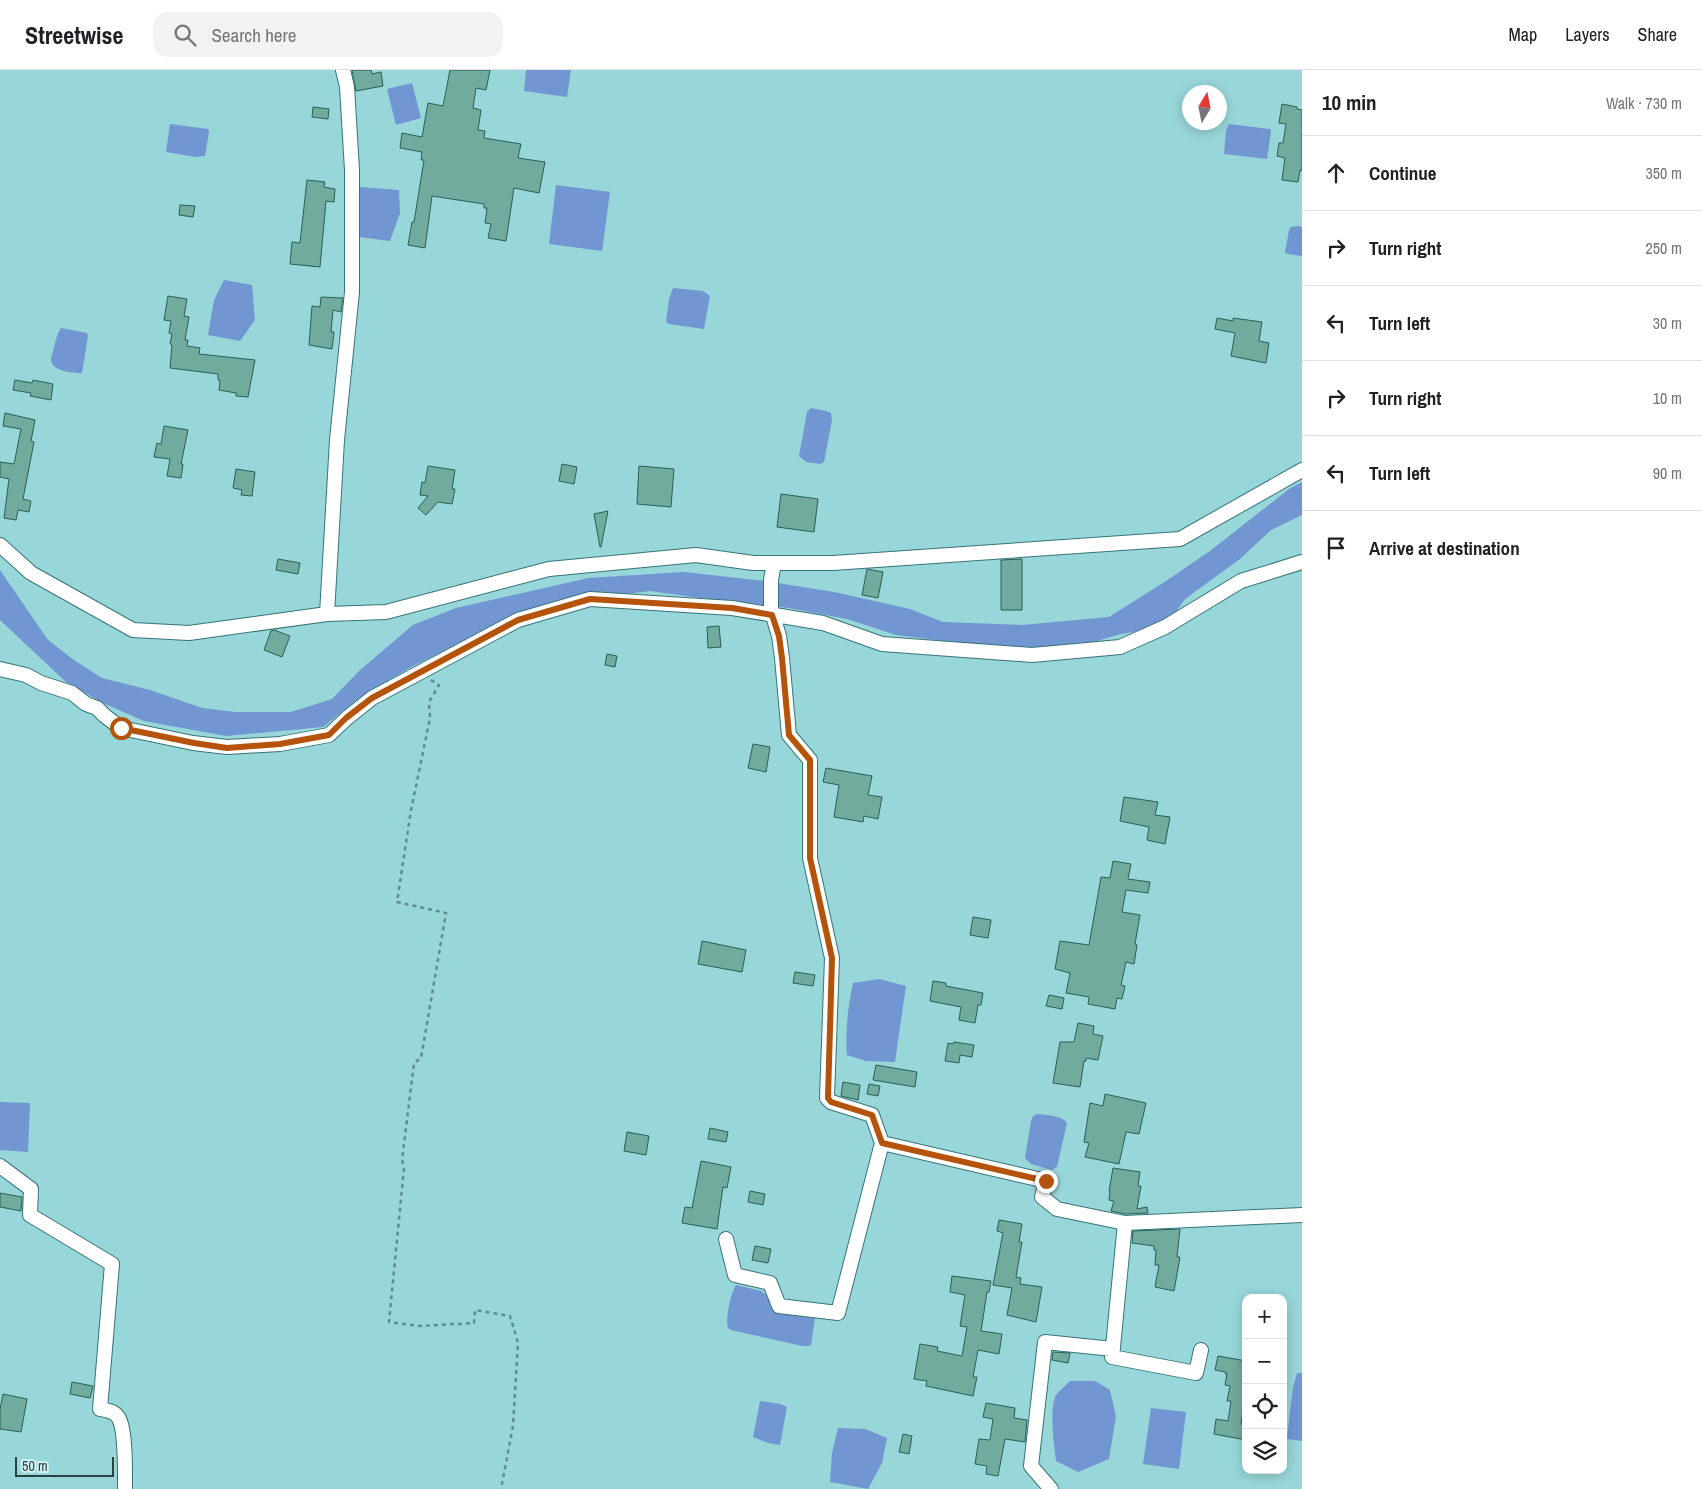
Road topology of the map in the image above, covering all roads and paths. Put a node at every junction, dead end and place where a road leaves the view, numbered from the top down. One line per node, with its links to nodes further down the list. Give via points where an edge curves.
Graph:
1 (344, 70): 7 (street, via 352,170 352,292 337,440)
2 (1302, 470): 5 (street, via 1180,539 833,563)
3 (0, 545): 7 (street, via 31,573 133,630 188,633)
4 (1302, 562): 6 (street, via 1241,581 1165,627 1111,648 1032,655 882,644 823,623)
5 (774, 563): 6 (street); 7 (street, via 696,555 549,569 386,612)
6 (772, 612): 9 (street, via 590,599 518,620); 10 (street, via 779,636 789,735 810,760 810,858 832,958 828,1098 831,1102 872,1115)
7 (327, 614)
8 (0, 669): 9 (street, via 26,675 72,693 121,728 227,748 280,744 329,735 372,698)
9 (420, 672): 18 (path, via 440,685 429,702 430,718 397,902 446,912 422,1058 414,1063 402,1160 404,1168 389,1322 419,1326 474,1324 475,1310 510,1316 518,1343 513,1426)
10 (882, 1143): 13 (street, via 1046,1181 1042,1197 1056,1209); 14 (street, via 838,1313 780,1306 770,1283 735,1275)
11 (0, 1166): 17 (street, via 31,1189 30,1215 112,1264 100,1409 118,1416 121,1424)
12 (1302, 1215): 13 (street)
13 (1125, 1223): 15 (street)
14 (726, 1239)
15 (1113, 1349): 16 (street, via 1112,1357 1196,1373); 19 (street, via 1045,1342 1031,1466)
16 (1201, 1350)
17 (125, 1489)
18 (501, 1489)
19 (1051, 1489)

